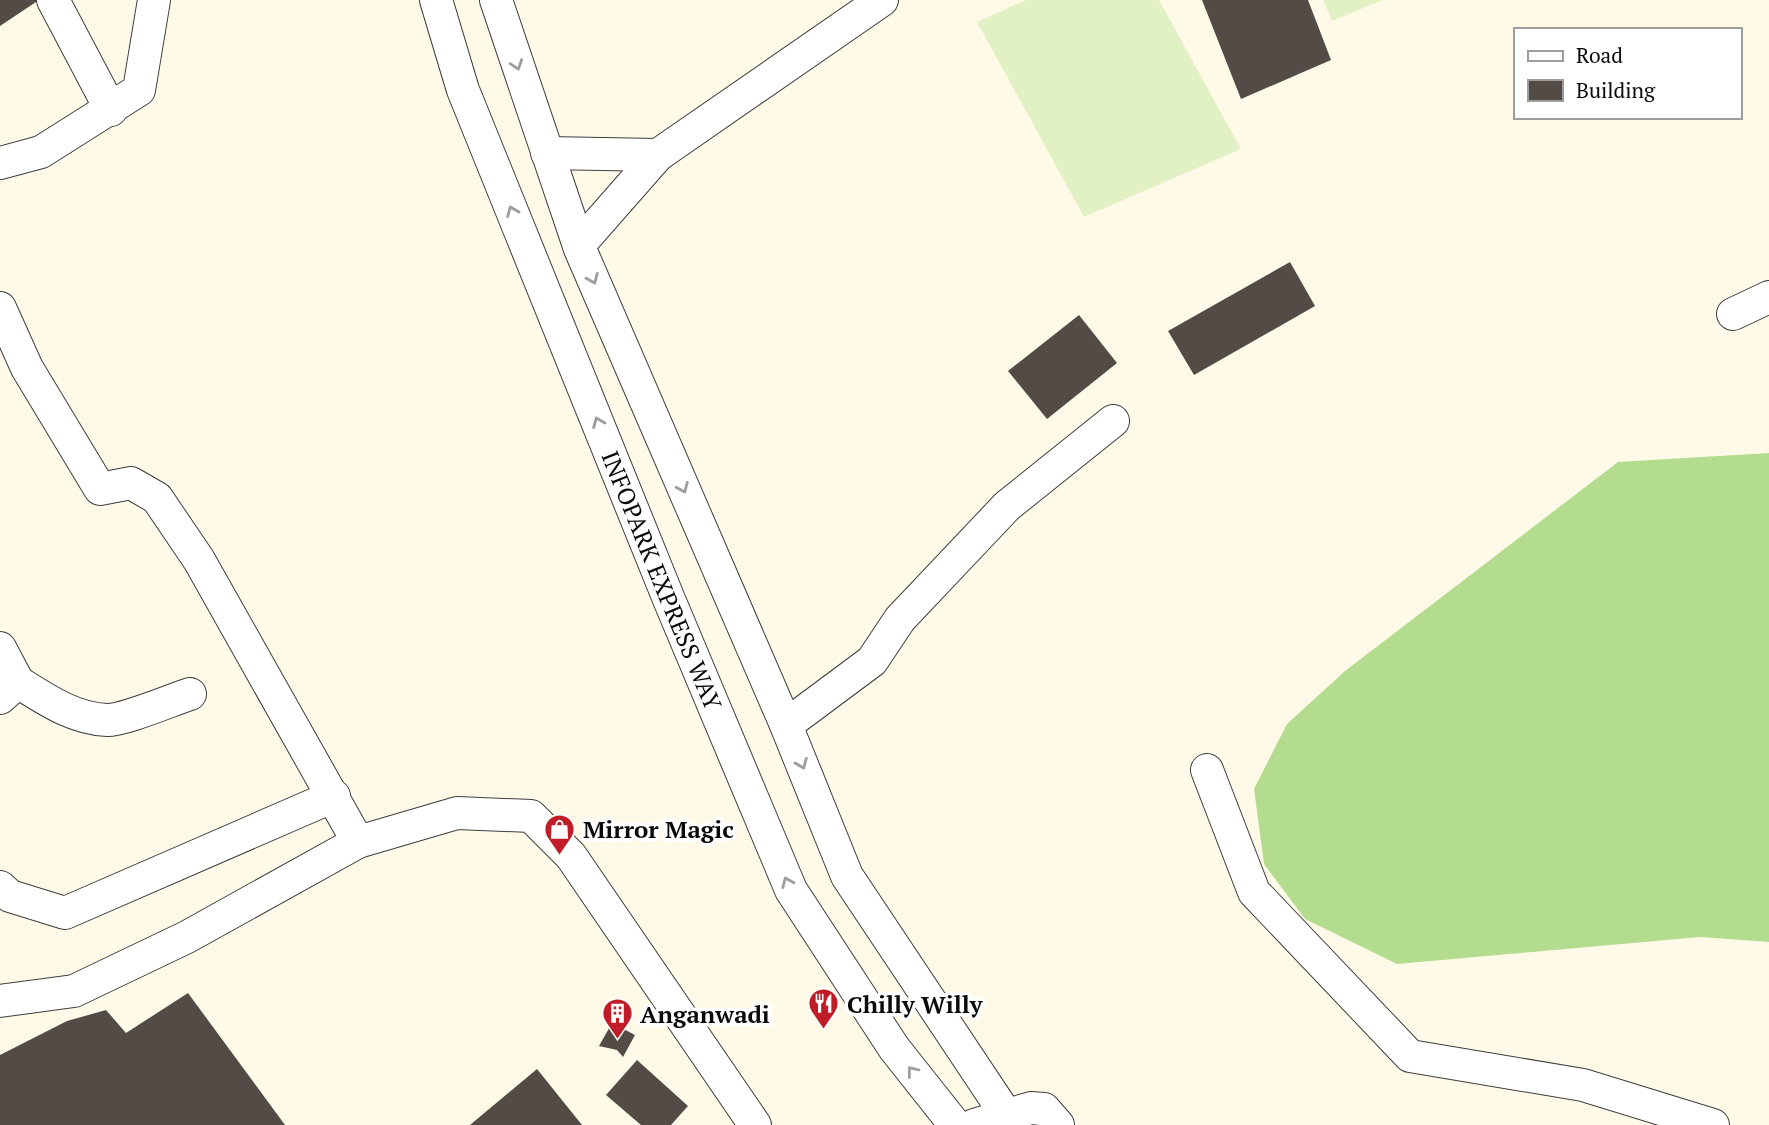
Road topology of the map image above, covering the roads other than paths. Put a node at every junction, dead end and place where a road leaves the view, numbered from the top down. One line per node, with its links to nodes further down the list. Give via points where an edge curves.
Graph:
1 (53, 0): 6 (street)
2 (154, 0): 6 (street, via 139,90)
3 (436, 0): 26 (street, INFOPARK EXPRESS WAY, one-way to 3, via 894,1048 791,890 463,90)
4 (496, 0): 7 (street, one-way to 7)
5 (883, 0): 8 (street)
6 (111, 110): 9 (street, via 41,152)
7 (547, 153): 8 (street); 10 (street)
8 (658, 155): 10 (street)
9 (0, 163)
10 (579, 245): 18 (street, one-way to 18)
11 (1769, 297): 13 (street)
12 (0, 308): 20 (street, via 27,368 100,489 131,483 157,498 199,560)
13 (1733, 314)
14 (1114, 421): 18 (street, via 1007,506 900,619 872,661)
15 (0, 648): 16 (street)
16 (9, 690): 17 (street, via 110,720)
17 (190, 694)
18 (786, 725): 24 (street, one-way to 24, via 847,876)
19 (1207, 770): 29 (street, via 1254,892 1410,1056 1583,1085)
20 (334, 796): 21 (street); 22 (street, via 65,913 10,896)
21 (358, 842): 23 (street, via 187,937 74,991); 25 (street, via 457,813 531,816 571,856)
22 (0, 887)
23 (0, 1001)
24 (1010, 1120): 27 (street); 28 (street, via 1031,1108 1044,1109)
25 (755, 1125)
26 (955, 1125)
27 (974, 1125)
28 (1058, 1125)
29 (1714, 1125)

